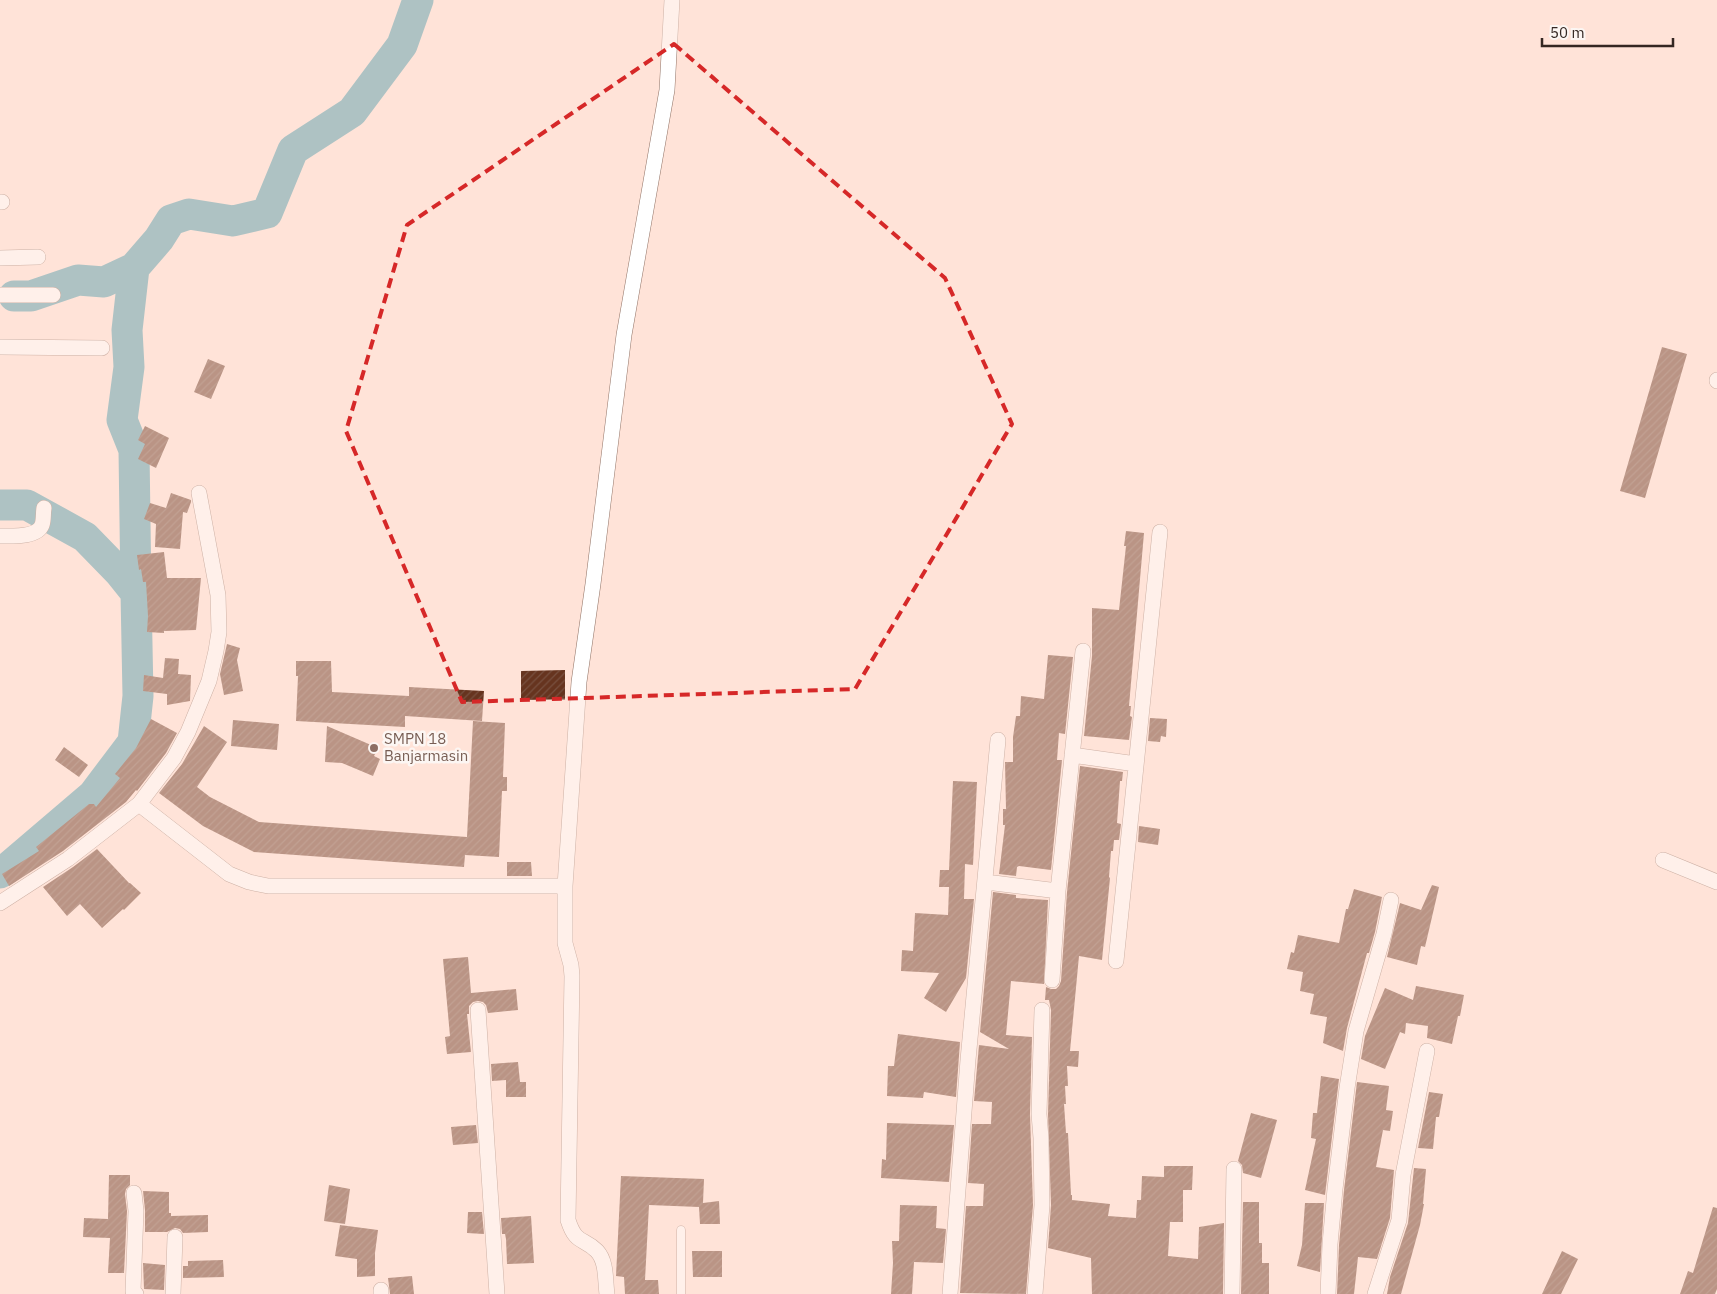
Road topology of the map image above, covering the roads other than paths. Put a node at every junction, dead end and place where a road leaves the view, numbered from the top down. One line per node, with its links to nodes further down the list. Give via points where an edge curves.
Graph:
1 (672, 0): 20 (street, via 667,90 624,335 579,682)
2 (38, 257): 3 (street)
3 (0, 258)
4 (0, 295): 5 (street)
5 (53, 295)
6 (0, 348): 7 (street)
7 (102, 348)
8 (199, 493): 16 (street, via 218,595 216,652 206,689 188,732 174,758)
9 (44, 508): 11 (street, via 42,526 38,531 23,536)
10 (1160, 532): 15 (street)
11 (0, 536)
12 (1083, 651): 14 (street)
13 (998, 740): 18 (street)
14 (1072, 755): 15 (street); 21 (street)
15 (1136, 764): 24 (street)
16 (139, 804): 20 (street, via 228,874 268,886); 23 (street, via 68,859)
17 (1663, 860): 19 (street)
18 (986, 882): 21 (street); 38 (street)
19 (1717, 882)
20 (565, 886): 36 (street, via 565,943 572,976 568,1220 578,1240 602,1259)
21 (1058, 892): 25 (street)
22 (1391, 900): 41 (street, via 1356,1031 1334,1199)
23 (0, 903)
24 (1116, 962)
25 (1052, 980)
26 (478, 1010): 35 (street)
27 (1042, 1010): 39 (street, via 1039,1114 1042,1205)
28 (1427, 1051): 42 (street, via 1403,1175 1399,1220)
29 (1234, 1169): 40 (street)
30 (134, 1193): 33 (street, via 133,1291)
31 (681, 1230): 37 (lane)
32 (175, 1238): 34 (street)
33 (136, 1294)
34 (173, 1294)
35 (497, 1294)
36 (607, 1294)
37 (680, 1294)
38 (950, 1294)
39 (1035, 1294)
40 (1232, 1294)
41 (1328, 1294)
42 (1375, 1294)

